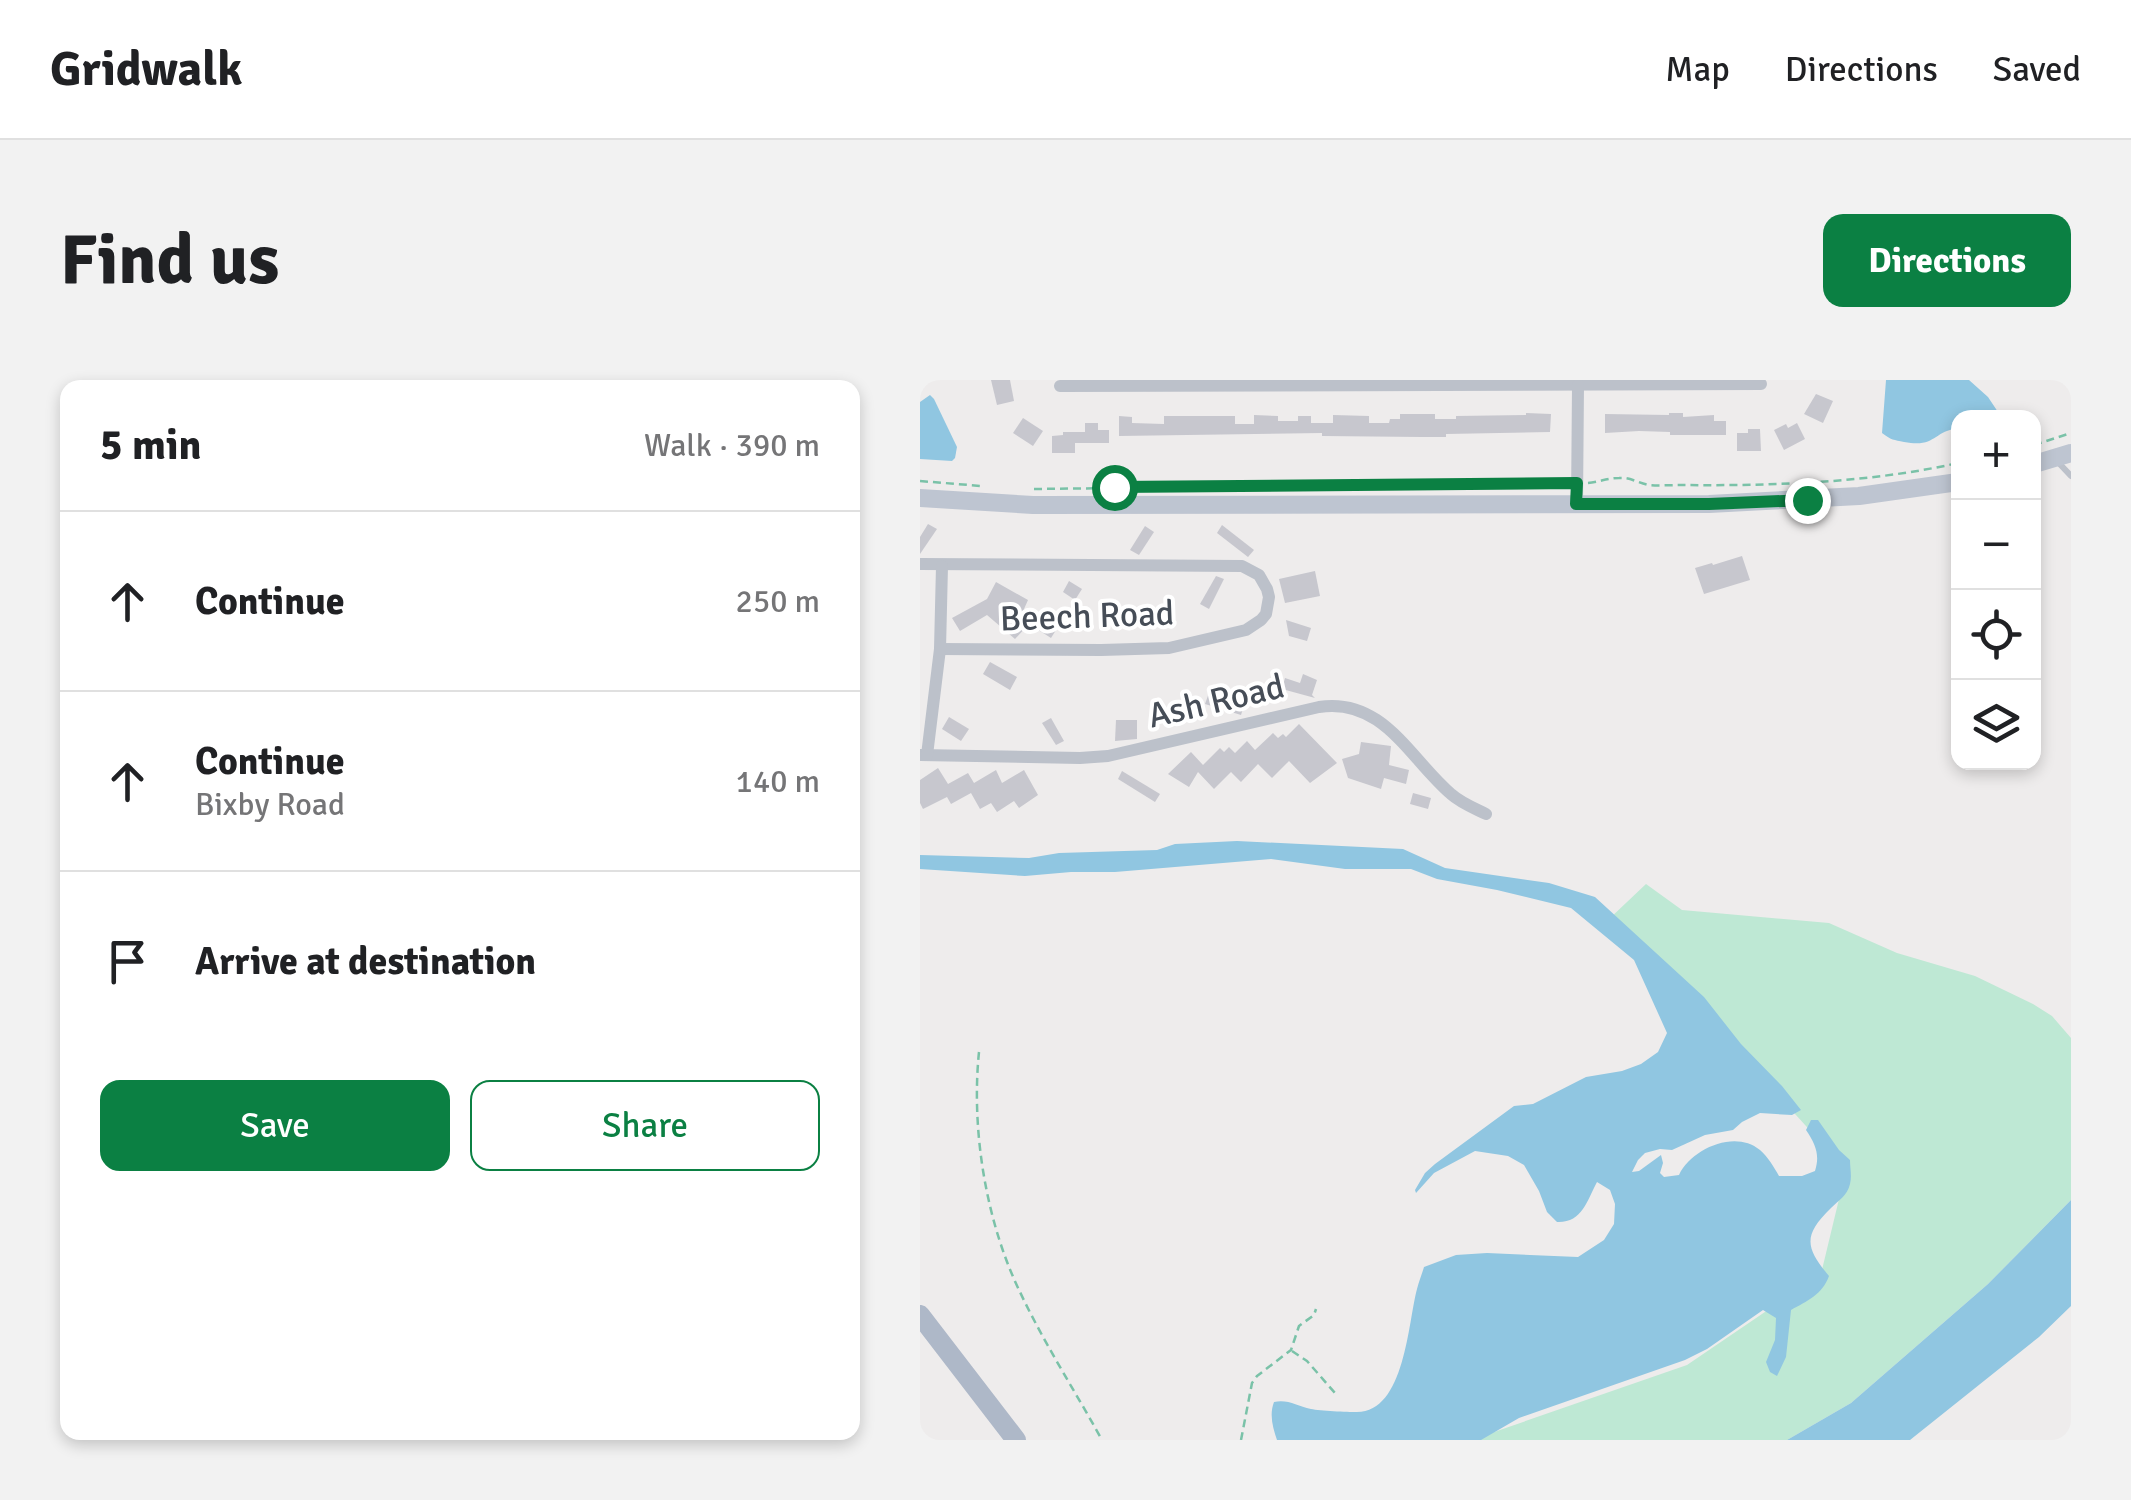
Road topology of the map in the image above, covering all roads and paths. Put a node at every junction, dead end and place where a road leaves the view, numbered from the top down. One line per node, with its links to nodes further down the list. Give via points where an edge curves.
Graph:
1 (1146, 382): 4 (street); 5 (street)
2 (1664, 382): 3 (street); 5 (street)
3 (1761, 384)
4 (1060, 386)
5 (1578, 386): 12 (street)
6 (2071, 433): 7 (path)
7 (2041, 444)
8 (2063, 455): 10 (lane)
9 (1951, 464): 12 (path, via 1814,482)
10 (2071, 476)
11 (920, 481): 14 (path)
12 (1577, 483): 15 (path); 17 (street)
13 (1951, 483): 17 (street, via 1780,502)
14 (987, 486)
15 (1030, 490)
16 (920, 498): 17 (street)
17 (1576, 504)
18 (920, 564): 19 (street, Beech Road)
19 (942, 566): 20 (street); 20 (street, Beech Road, via 1242,566 1259,575 1269,597 1266,614 1246,630 1170,648)
20 (940, 649): 21 (street)
21 (923, 756): 22 (street, Ash Road, via 1108,756 1342,706 1365,712 1391,731 1452,795)
22 (1486, 814)
23 (978, 1052): 29 (path, via 980,1154 1003,1252)
24 (1316, 1309): 26 (path, via 1299,1326)
25 (920, 1315): 28 (main road)
26 (1291, 1350): 27 (path); 30 (path, via 1252,1383)
27 (1335, 1393)
28 (1016, 1440)
29 (1102, 1440)
30 (1241, 1440)

